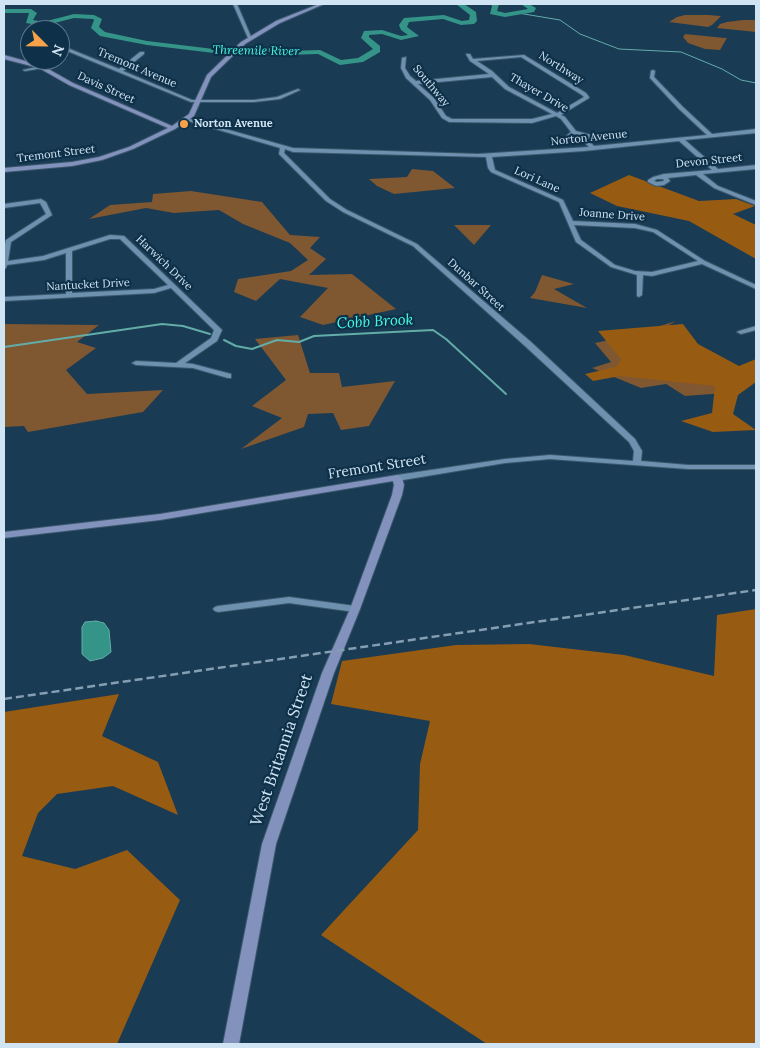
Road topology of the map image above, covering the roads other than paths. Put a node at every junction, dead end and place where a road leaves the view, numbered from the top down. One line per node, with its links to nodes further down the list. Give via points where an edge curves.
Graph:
1 (235, 4): 3 (street)
2 (322, 4): 3 (street, via 278,22)
3 (250, 38): 17 (street, via 207,80)
4 (70, 51): 12 (street, Tremont Avenue)
5 (142, 53): 12 (street)
6 (468, 55): 9 (street, Thayer Drive)
7 (4, 56): 10 (street, Davis Street)
8 (404, 58): 15 (street, Southway, via 405,72)
9 (472, 60): 14 (street, Thayer Drive); 18 (street, Northway, via 522,56 586,95 587,98)
10 (20, 61)
11 (46, 70): 20 (street, Davis Street)
12 (119, 71): 17 (street, Tremont Avenue)
13 (653, 71): 22 (street, via 652,77)
14 (493, 75): 15 (street); 18 (street, Thayer Drive, via 509,89)
15 (414, 83): 18 (street, Southway, via 451,121 524,122)
16 (298, 90): 17 (street, Tremont Avenue, via 274,99)
17 (198, 102): 19 (street)
18 (558, 114): 25 (street, Thayer Drive, via 567,120 574,132 569,136 571,139 587,142)
19 (188, 120): 20 (street, Tremont Street); 24 (street, Norton Avenue)
20 (173, 128): 28 (street, Tremont Street, via 100,159)
21 (756, 130): 22 (street, Norton Avenue)
22 (710, 135): 23 (street, Norton Avenue)
23 (679, 138): 25 (street, Norton Avenue); 29 (street)
24 (284, 148): 26 (street, Norton Avenue); 49 (street, Dunbar Street, via 281,153 328,200 415,245 528,344 632,441 638,451)
25 (593, 148): 26 (street, Norton Avenue)
26 (489, 156): 34 (street, Lori Lane, via 493,171 561,201)
27 (756, 167): 29 (street, Devon Street)
28 (4, 170)
29 (716, 170): 30 (street, Devon Street)
30 (696, 172): 31 (street, Devon Street); 32 (street, via 716,187)
31 (664, 176)
32 (756, 203)
33 (4, 206): 37 (street, via 41,201 49,215 8,241)
34 (570, 223): 36 (street, Joanne Drive, via 651,229); 38 (street, Lori Lane, via 578,241 598,256 613,266)
35 (69, 251): 37 (street, Harwich Drive); 39 (street, Harwich Drive, via 110,236 122,237); 42 (street)
36 (703, 262): 38 (street, Lori Lane, via 667,272); 40 (street, Joanne Drive)
37 (4, 266)
38 (640, 274): 41 (street)
39 (173, 286): 42 (street, Nantucket Drive, via 154,291); 47 (street, Harwich Drive, via 218,330 214,339)
40 (756, 287)
41 (639, 294)
42 (68, 296): 43 (street, Nantucket Drive)
43 (4, 299)
44 (756, 328): 45 (street)
45 (741, 332)
46 (136, 363): 47 (street)
47 (178, 365): 48 (street, via 200,367)
48 (228, 376)
49 (637, 463): 50 (street, Fremont Street, via 699,468); 51 (street, Fremont Street, via 543,457)
50 (756, 467)
51 (397, 478): 52 (street, Fremont Street, via 160,517); 54 (street, West Britannia Street, via 399,491)
52 (4, 535)
53 (218, 609): 54 (street, via 289,600)
54 (355, 609): 55 (street, West Britannia Street, via 328,673 269,844)
55 (231, 1044)

